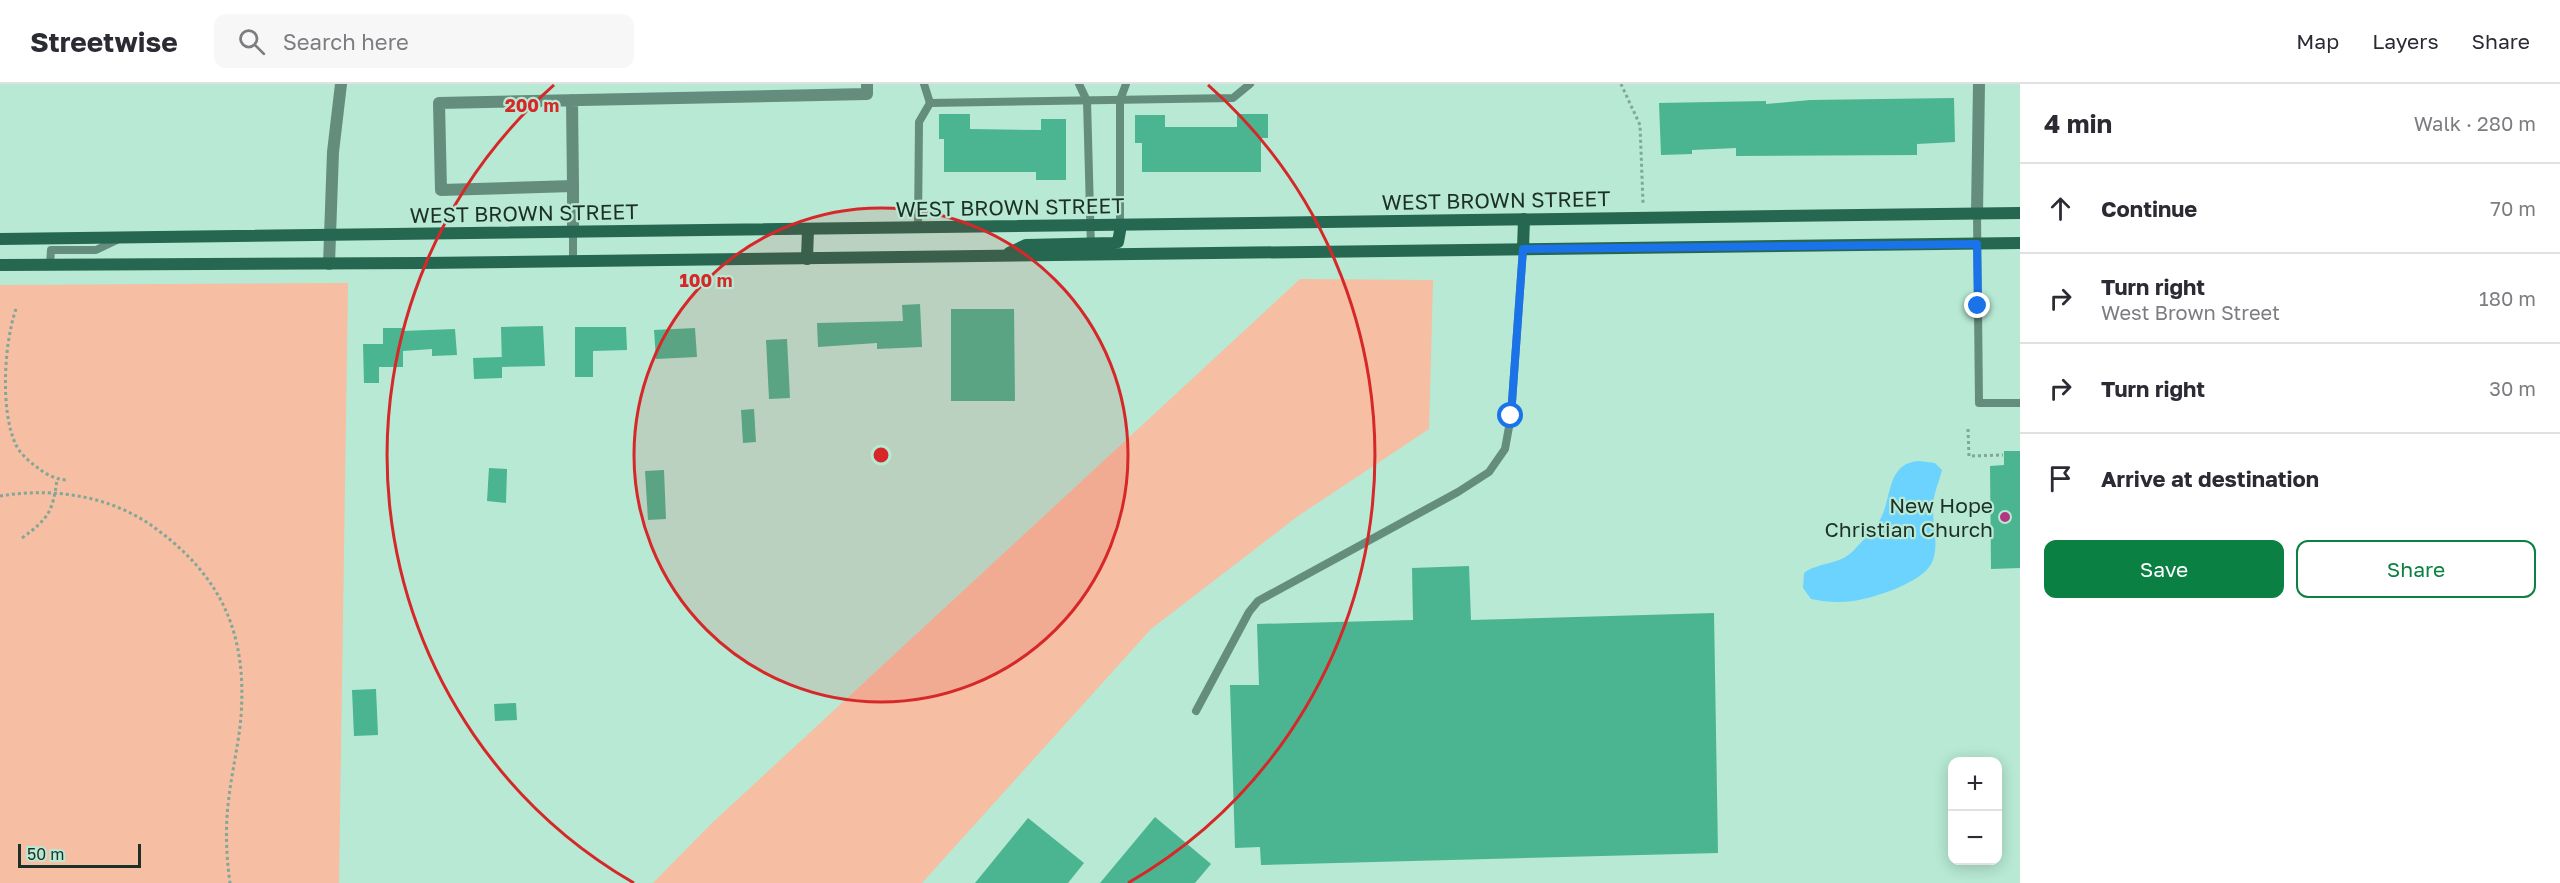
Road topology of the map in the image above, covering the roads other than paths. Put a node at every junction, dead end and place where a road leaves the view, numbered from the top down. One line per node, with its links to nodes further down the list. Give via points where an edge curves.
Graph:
1 (341, 84): 21 (street, via 333,152)
2 (867, 84): 8 (street, via 867,94)
3 (924, 84): 11 (lane)
4 (1079, 84): 10 (lane)
5 (1126, 84): 9 (lane)
6 (1250, 84): 9 (lane, via 1233,98)
7 (1979, 84): 13 (street)
8 (572, 100): 12 (street); 12 (street, via 439,103 441,190)
9 (1120, 100): 10 (lane); 18 (lane)
10 (1087, 101): 11 (lane); 16 (lane)
11 (930, 103): 17 (lane, via 919,122)
12 (573, 186): 20 (street)
13 (1977, 213): 14 (main road, WEST BROWN STREET); 15 (main road, WEST BROWN STREET); 25 (lane)
14 (2020, 213)
15 (1524, 219): 18 (main road, WEST BROWN STREET); 27 (main road)
16 (1090, 225): 17 (main road, WEST BROWN STREET); 18 (main road, WEST BROWN STREET); 26 (lane)
17 (918, 227): 19 (main road, WEST BROWN STREET)
18 (1120, 228): 26 (main road, via 1118,242)
19 (808, 229): 20 (main road, WEST BROWN STREET); 28 (main road)
20 (573, 233): 21 (main road, WEST BROWN STREET); 29 (lane)
21 (330, 235): 22 (main road, WEST BROWN STREET); 30 (street)
22 (123, 237): 23 (main road, WEST BROWN STREET); 32 (lane, via 96,250 51,250)
23 (0, 239)
24 (2020, 243): 25 (main road)
25 (1977, 244): 27 (main road); 33 (lane, via 1979,403)
26 (1091, 249): 27 (main road); 28 (main road, via 1026,245 1003,256)
27 (1523, 249): 34 (lane, via 1511,416 1505,449 1489,472 1258,601)
28 (807, 259): 29 (main road)
29 (573, 261): 30 (main road)
30 (329, 264): 32 (main road)
31 (0, 265): 32 (main road)
32 (50, 265)
33 (2020, 402)
34 (1196, 711)

